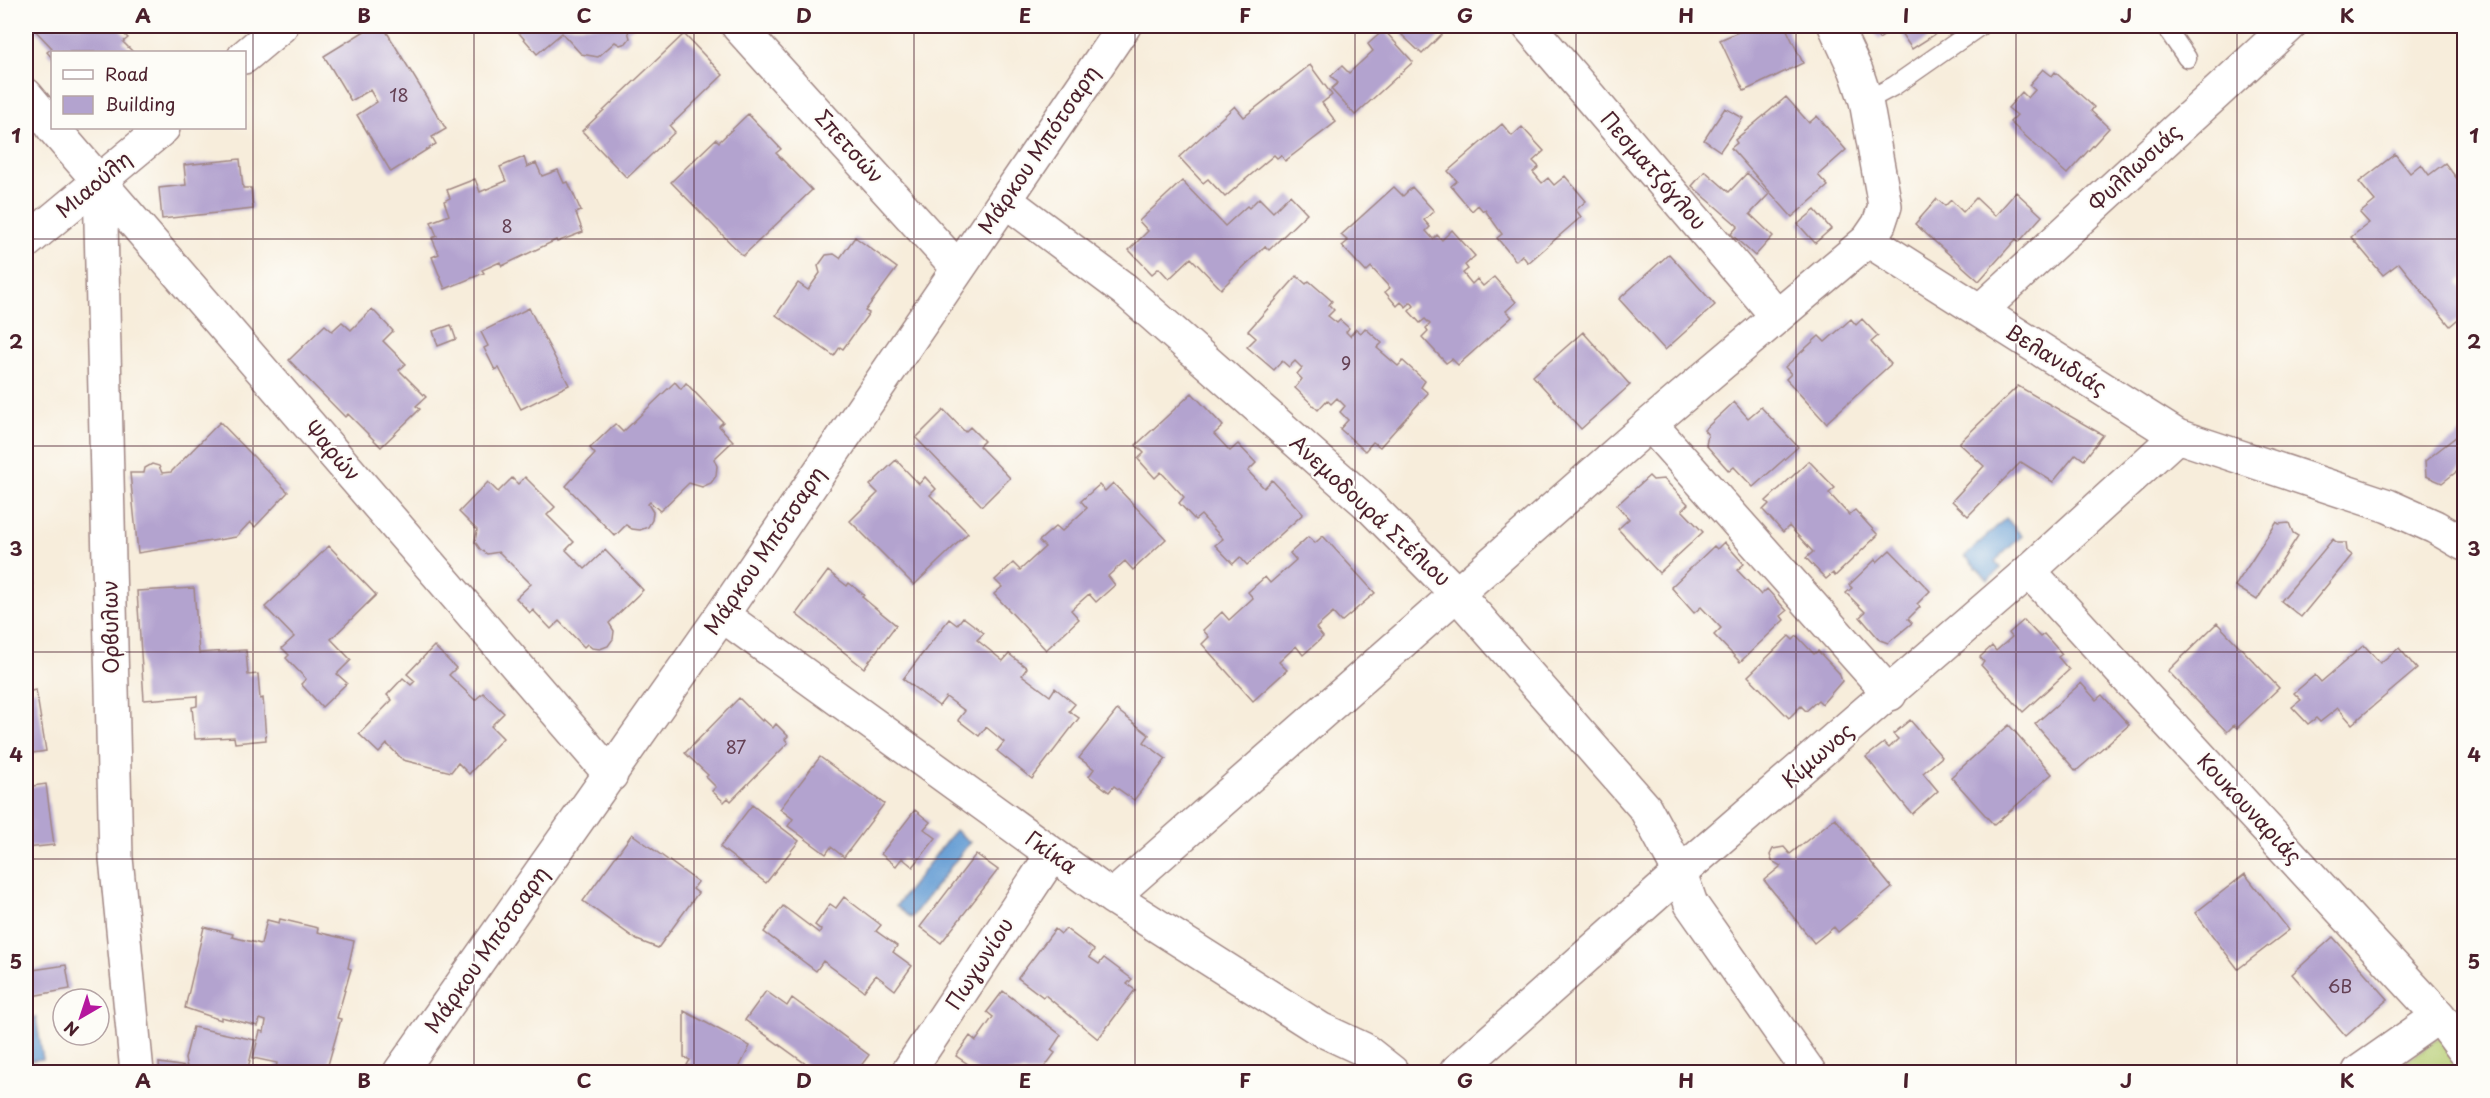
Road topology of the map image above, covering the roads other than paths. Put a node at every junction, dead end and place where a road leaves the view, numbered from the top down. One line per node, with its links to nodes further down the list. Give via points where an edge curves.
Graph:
1 (281, 26): 9 (street)
2 (738, 26): 20 (street, Σπετσών)
3 (1124, 26): 17 (street, Μάρκου Μπότσαρη)
4 (1529, 26): 22 (street, Πεσματζόγλου)
5 (1835, 26): 12 (street)
6 (1980, 26): 12 (lane)
7 (2165, 26): 10 (lane)
8 (2289, 26): 21 (street, Φυλλωσιάς)
9 (246, 55)
10 (2187, 58)
11 (26, 95): 13 (street, Ψαρών)
12 (1866, 101): 18 (street, via 1886,206)
13 (51, 125)
14 (55, 129): 16 (street, Ψαρών)
15 (162, 129): 16 (street, Μιαούλη)
16 (100, 182): 19 (street, Μιαούλη); 30 (street, Ψαρών); 36 (street, Ορβυλων, via 116,858)
17 (1005, 200): 20 (street, Μάρκου Μπότσαρη); 27 (street, Ανεμοδουρά Στέλιου, via 1125,290 1367,503)
18 (1868, 240): 21 (street, Βελανιδιάς); 22 (street)
19 (26, 243)
20 (958, 268): 28 (street, Μάρκου Μπότσαρη)
21 (1980, 311): 24 (street, Βελανιδιάς)
22 (1777, 316): 23 (street)
23 (1650, 424): 27 (street); 29 (street)
24 (2177, 436): 25 (street, Βελανιδιάς, via 2388,506); 26 (street, Κίμωνος)
25 (2464, 544)
26 (2030, 572): 29 (street, Κίμωνος); 34 (street, Κουκουναριάς)
27 (1457, 594): 32 (street, Ανεμοδουρά Στέλιου, via 1645,808); 33 (street)
28 (722, 615): 30 (street, Μάρκου Μπότσαρη); 31 (street, Γκίκα)
29 (1890, 694): 32 (street, Κίμωνος)
30 (611, 775): 37 (street, Μάρκου Μπότσαρη)
31 (1052, 855): 33 (street, Γκίκα); 38 (street, Πωγωνίου)
32 (1680, 873): 40 (street, Κίμωνος); 41 (street, Ανεμοδουρά Στέλιου, via 1691,904)
33 (1112, 897): 39 (street, Γκίκα, via 1320,1029 1363,1049)
34 (2439, 1016): 35 (street, Κουκουναριάς); 42 (street)
35 (2464, 1050)
36 (137, 1072)
37 (400, 1072)
38 (908, 1072)
39 (1392, 1072)
40 (1456, 1072)
41 (1809, 1072)
42 (2359, 1072)

